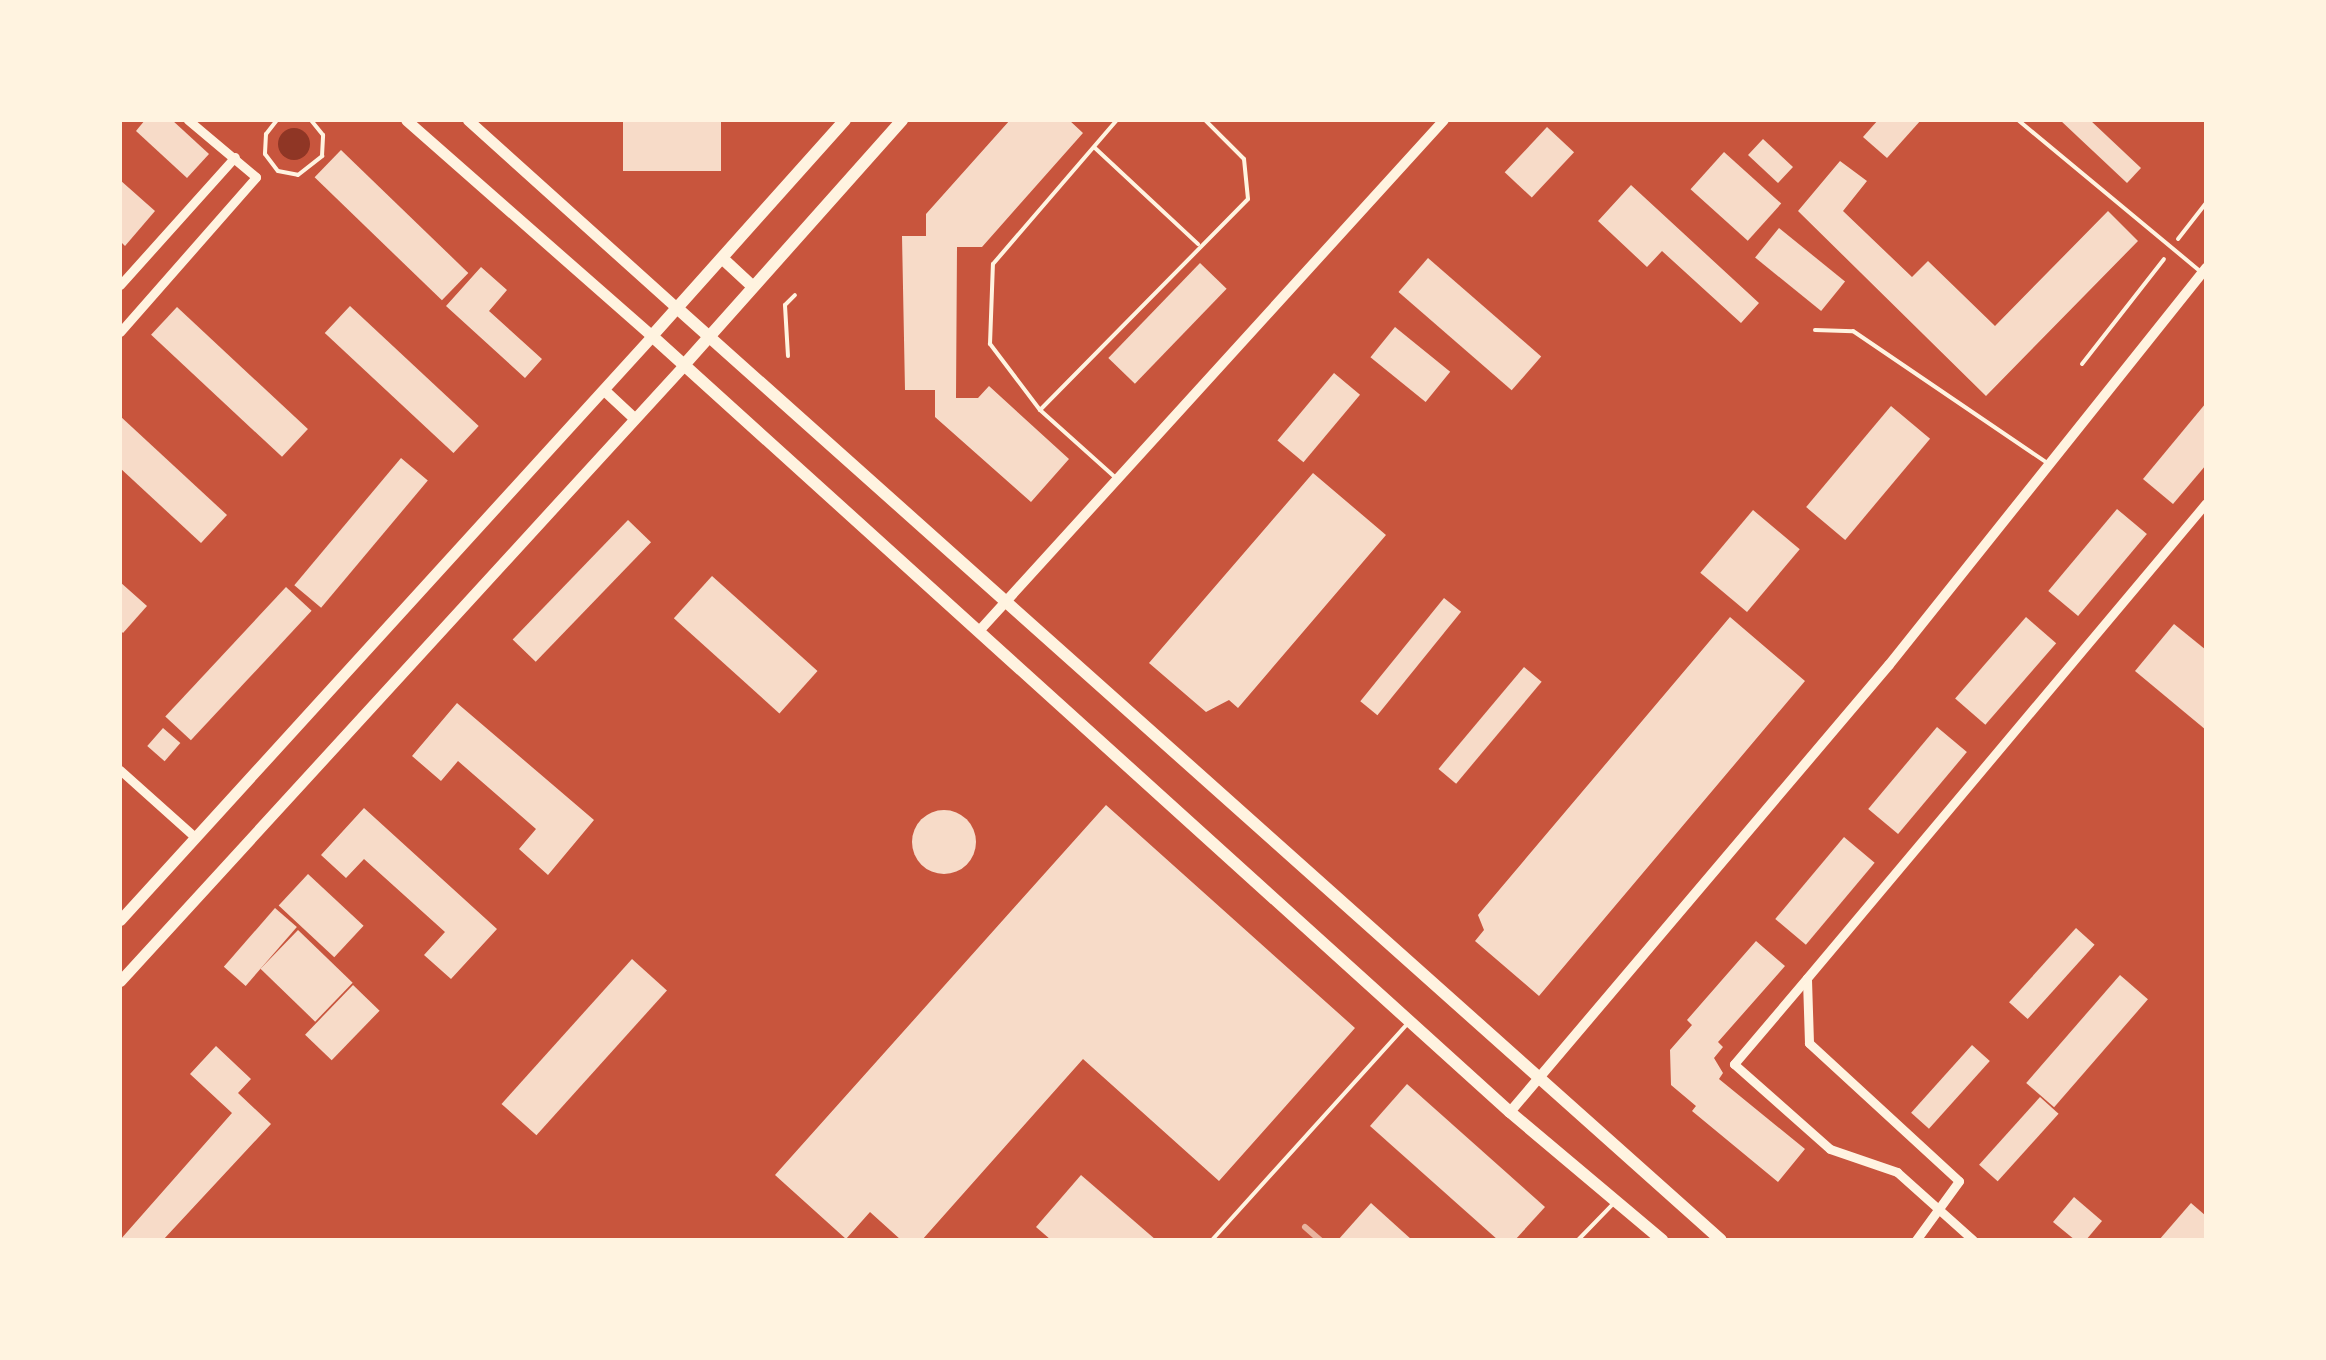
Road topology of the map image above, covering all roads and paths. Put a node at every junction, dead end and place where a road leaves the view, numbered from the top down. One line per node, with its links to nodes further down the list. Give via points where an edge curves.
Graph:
1 (188, 120): 13 (street)
2 (278, 120): 3 (path, via 266,134 266,154 278,171 298,175 322,156 323,136)
3 (311, 120)
4 (406, 120): 25 (main road)
5 (468, 120): 22 (main road)
6 (845, 120): 17 (main road)
7 (902, 120): 20 (main road)
8 (1117, 120): 12 (lane)
9 (1205, 120): 15 (lane, via 1244,160 1250,178 1248,199)
10 (1444, 120): 34 (street)
11 (2018, 120): 16 (lane)
12 (1095, 148): 15 (lane); 31 (lane, via 993,264 990,344)
13 (235, 157): 19 (street); 24 (street, via 256,177)
14 (2206, 203): 16 (path)
15 (1198, 244): 31 (lane)
16 (2172, 248): 18 (lane); 28 (path)
17 (722, 258): 20 (main road); 22 (main road)
18 (2204, 270): 33 (street)
19 (120, 285)
20 (752, 286): 26 (main road)
21 (795, 296): 27 (path, via 785,305)
22 (677, 308): 25 (main road); 26 (main road)
23 (1815, 330): 33 (lane, via 1853,332)
24 (120, 332)
25 (652, 336): 29 (main road); 30 (main road)
26 (709, 336): 29 (main road); 36 (main road)
27 (788, 356)
28 (2082, 364)
29 (684, 365): 32 (main road); 37 (main road)
30 (604, 390): 32 (main road); 39 (main road)
31 (1040, 410): 34 (lane)
32 (634, 418): 42 (main road)
33 (2050, 465): 44 (street)
34 (1117, 478): 36 (street)
35 (2206, 503): 41 (street)
36 (1005, 602): 37 (street); 44 (main road)
37 (980, 630): 43 (main road)
38 (120, 770): 39 (street)
39 (195, 837): 40 (main road)
40 (120, 920)
41 (1807, 978): 47 (street, via 1808,1043 1959,1181); 47 (street, via 1734,1064 1830,1150 1897,1172)
42 (120, 981)
43 (1410, 1021): 45 (main road); 48 (lane)
44 (1537, 1080): 45 (street); 51 (main road)
45 (1510, 1112): 46 (main road)
46 (1617, 1201): 49 (lane); 50 (main road)
47 (1941, 1213): 52 (street); 53 (street)
48 (1212, 1240)
49 (1578, 1240)
50 (1662, 1240)
51 (1722, 1240)
52 (1916, 1240)
53 (1973, 1240)

